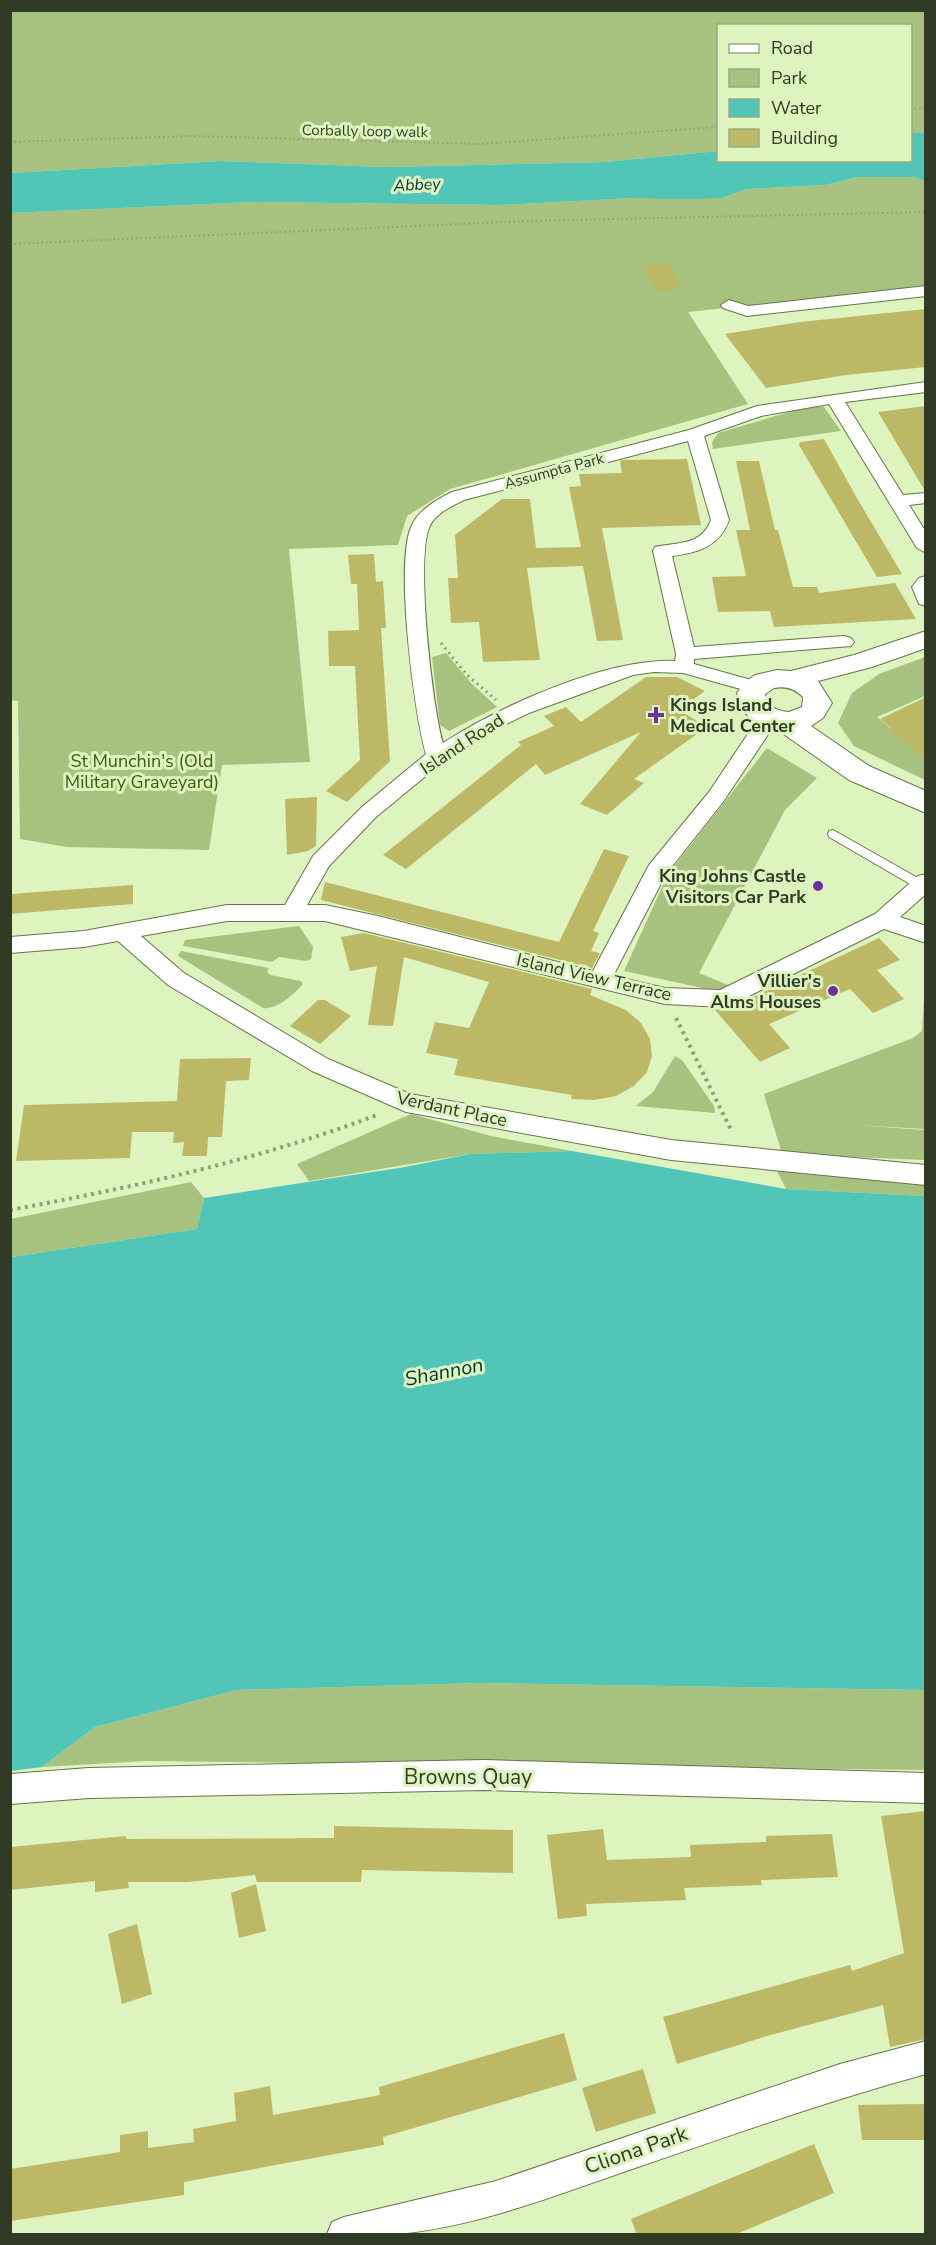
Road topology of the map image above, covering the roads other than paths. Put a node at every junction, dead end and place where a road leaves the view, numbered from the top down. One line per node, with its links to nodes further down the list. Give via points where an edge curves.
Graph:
1 (926, 291): 2 (street, via 747,310)
2 (729, 305)
3 (926, 387): 4 (street, Assumpta Park)
4 (834, 398): 5 (street, Assumpta Park, via 757,411); 7 (street)
5 (695, 434): 13 (street, via 720,520 718,532 706,542 683,550 662,551); 20 (street, Assumpta Park, via 458,496 431,511 418,529 414,562 429,729)
6 (926, 498): 7 (street)
7 (899, 501): 8 (street)
8 (926, 548)
9 (926, 582): 10 (street, via 921,587)
10 (926, 600)
11 (926, 639): 14 (main road)
12 (844, 642): 13 (street)
13 (684, 661): 16 (street, Island Road); 20 (street, Island Road, via 630,669 514,711)
14 (863, 661): 15 (main road); 17 (main road)
15 (793, 680): 16 (main road, via 772,679); 17 (main road, via 809,687)
16 (755, 687): 18 (main road, via 751,693 754,707)
17 (815, 705): 18 (main road, via 805,718); 19 (main road)
18 (776, 720): 19 (main road); 29 (street, via 657,870)
19 (825, 751): 21 (main road, via 859,773)
20 (437, 756): 24 (street, Island Road, via 369,812 321,861)
21 (926, 803)
22 (833, 834): 23 (lane)
23 (923, 883): 25 (street, Island View Terrace)
24 (293, 911): 26 (street, via 227,913); 29 (street, Island View Terrace, via 378,924)
25 (882, 920): 27 (street); 29 (street, Island View Terrace, via 723,999 665,996)
26 (123, 933): 28 (street); 30 (street, Verdant Place, via 176,979 320,1065 406,1103 590,1137 744,1158)
27 (926, 935)
28 (10, 945)
29 (599, 981)
30 (926, 1175)
31 (926, 1788): 32 (street, Browns Quay, via 484,1775 89,1783)
32 (10, 1789)
33 (926, 2057): 34 (street, Cliona Park, via 840,2081 496,2198)
34 (344, 2235)

